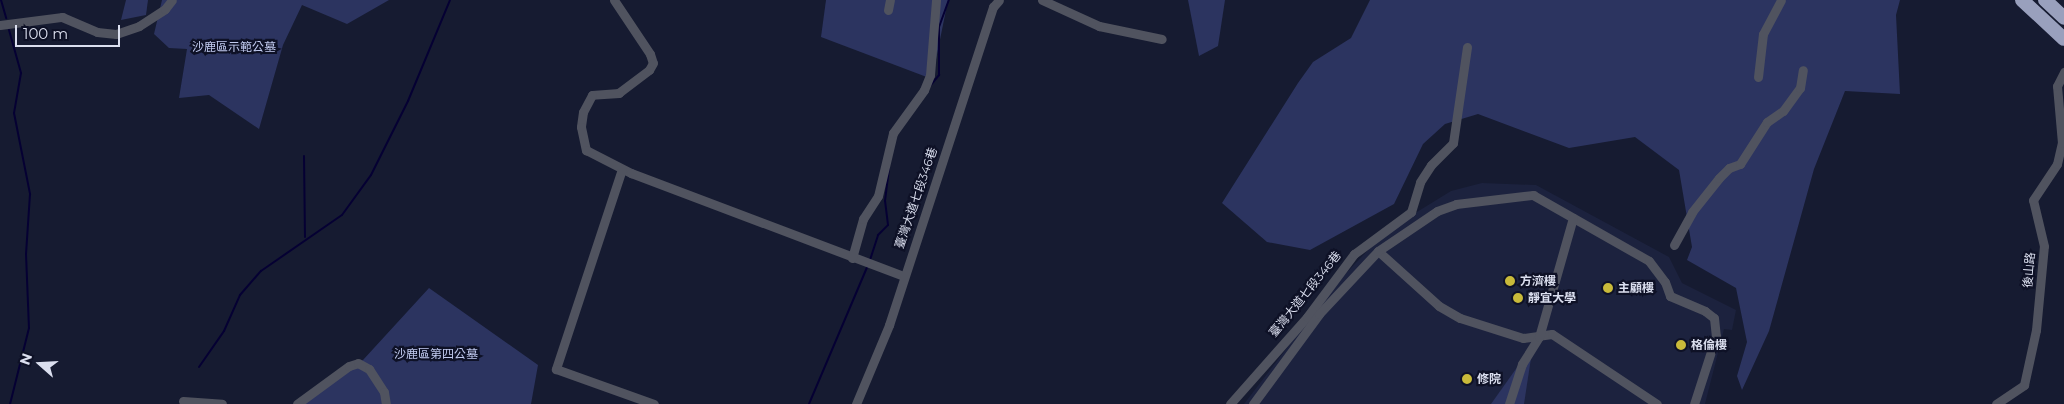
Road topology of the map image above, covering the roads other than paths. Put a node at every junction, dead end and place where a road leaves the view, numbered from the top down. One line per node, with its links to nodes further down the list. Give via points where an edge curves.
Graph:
1 (172, 0): 12 (street, via 165,9 139,26 116,34 97,32 62,17)
2 (614, 0): 19 (street, via 653,63 649,70 619,93 592,95 581,127 586,150)
3 (890, 0): 10 (street)
4 (936, 0): 23 (street, via 930,75 924,90 893,132 878,196 863,219)
5 (999, 0): 24 (street, 臺灣大道七段346巷, via 993,7)
6 (1042, 0): 13 (street, via 1099,26)
7 (1781, 0): 18 (street, via 1763,34)
8 (2022, 0): 14 (highway)
9 (2046, 0): 11 (highway)
10 (888, 10)
11 (2064, 18)
12 (0, 25)
13 (1162, 39)
14 (2064, 39)
15 (1467, 47): 32 (street, 臺灣大道七段346巷, via 1453,143 1431,165 1420,182 1411,212 1354,254 1307,317)
16 (1803, 70): 21 (street, via 1800,88 1783,111 1767,122 1740,164 1729,168 1719,178 1692,212)
17 (2064, 72): 37 (street, 後山路, via 2057,86 2062,144 2059,157 2033,200 2044,246 2036,330 2024,385)
18 (1758, 77)
19 (622, 169): 23 (street); 30 (street, via 556,369)
20 (1573, 218): 22 (street, via 1533,195 1491,198 1456,204 1437,212); 25 (street); 36 (street, via 1649,262 1665,282 1670,296 1714,318 1716,336)
21 (1674, 245)
22 (1378, 251): 25 (street, via 1439,306 1460,318 1523,338); 33 (street, via 1319,314)
23 (852, 258): 24 (street)
24 (903, 276): 31 (street, 臺灣大道七段346巷, via 889,325)
25 (1539, 337): 34 (street, via 1522,364); 35 (street, via 1552,334)
26 (183, 401): 27 (street)
27 (222, 404)
28 (297, 404): 29 (street, via 349,366 358,363 369,369 384,392)
29 (386, 404)
30 (654, 404)
31 (856, 404)
32 (1230, 404)
33 (1253, 404)
34 (1509, 404)
35 (1656, 404)
36 (1694, 404)
37 (1996, 404)

